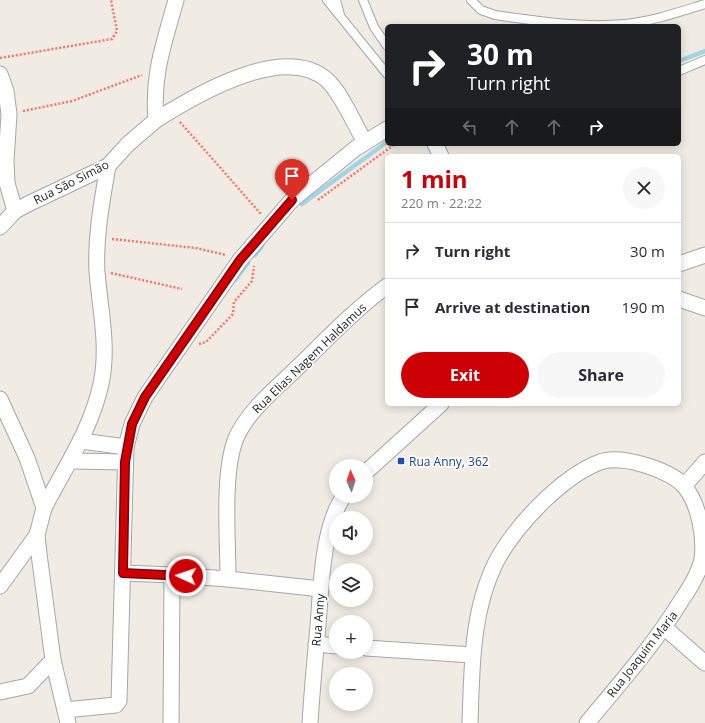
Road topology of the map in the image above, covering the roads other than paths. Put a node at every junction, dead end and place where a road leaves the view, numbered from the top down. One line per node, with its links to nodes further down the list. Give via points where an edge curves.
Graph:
1 (176, 0): 15 (street, via 156,69)
2 (327, 0): 7 (lane)
3 (336, 0): 7 (lane)
4 (363, 0): 10 (lane, via 374,27)
5 (471, 0): 8 (lane, via 481,10 495,15)
6 (705, 4): 9 (lane, via 655,19)
7 (340, 19): 13 (lane)
8 (578, 24)
9 (625, 24)
10 (385, 43)
11 (705, 60): 12 (lane)
12 (681, 70)
13 (385, 72)
14 (0, 74): 19 (street, via 6,91 9,114 7,183)
15 (156, 120): 17 (street, Rua São Simão, via 216,85 243,75 276,68 306,70 320,74 328,81); 18 (street, Rua São Simão)
16 (385, 130): 17 (street)
17 (365, 142): 29 (street, via 292,200 270,224 247,261 145,397 132,424)
18 (108, 166): 19 (street, Rua São Simão); 28 (street, via 100,209 97,270 105,349 104,366 97,398)
19 (15, 212): 20 (street, Rua São Simão)
20 (0, 227)
21 (705, 255): 22 (street)
22 (681, 263)
23 (385, 288): 39 (street, Rua Elias Nagem Haldamus, via 345,321 282,383 245,421 239,432 228,478)
24 (681, 300): 25 (street)
25 (705, 308)
26 (0, 399): 35 (street, via 27,458)
27 (439, 406): 32 (street)
28 (81, 441): 29 (street); 30 (street)
29 (126, 454): 30 (street); 37 (street)
30 (71, 461): 35 (street)
31 (705, 462): 33 (street)
32 (373, 466)
33 (684, 486): 42 (street, Rua Joaquim Maria, via 692,498 698,517 703,543 701,560 694,581); 46 (street, Rua Joaquim Maria, via 657,469 636,462 618,459 600,461 534,508 496,562 484,592)
34 (339, 503): 41 (street, Rua Anny, via 330,524)
35 (44, 508): 36 (street)
36 (38, 536): 40 (street); 47 (street)
37 (123, 573): 38 (street); 50 (street, via 119,701 116,704)
38 (172, 575): 39 (street); 51 (street)
39 (228, 579): 41 (street)
40 (0, 586)
41 (321, 589): 43 (street, Rua Anny)
42 (665, 628): 48 (street); 54 (street, Rua Joaquim Maria)
43 (316, 644): 44 (street); 52 (street, Rua Anny)
44 (329, 645)
45 (373, 648): 46 (street)
46 (472, 655): 53 (street, Rua Joaquim Maria)
47 (53, 660): 49 (street, via 28,686); 50 (street)
48 (705, 663)
49 (0, 692)
50 (66, 717)
51 (172, 723)
52 (310, 723)
53 (470, 723)
54 (587, 723)

